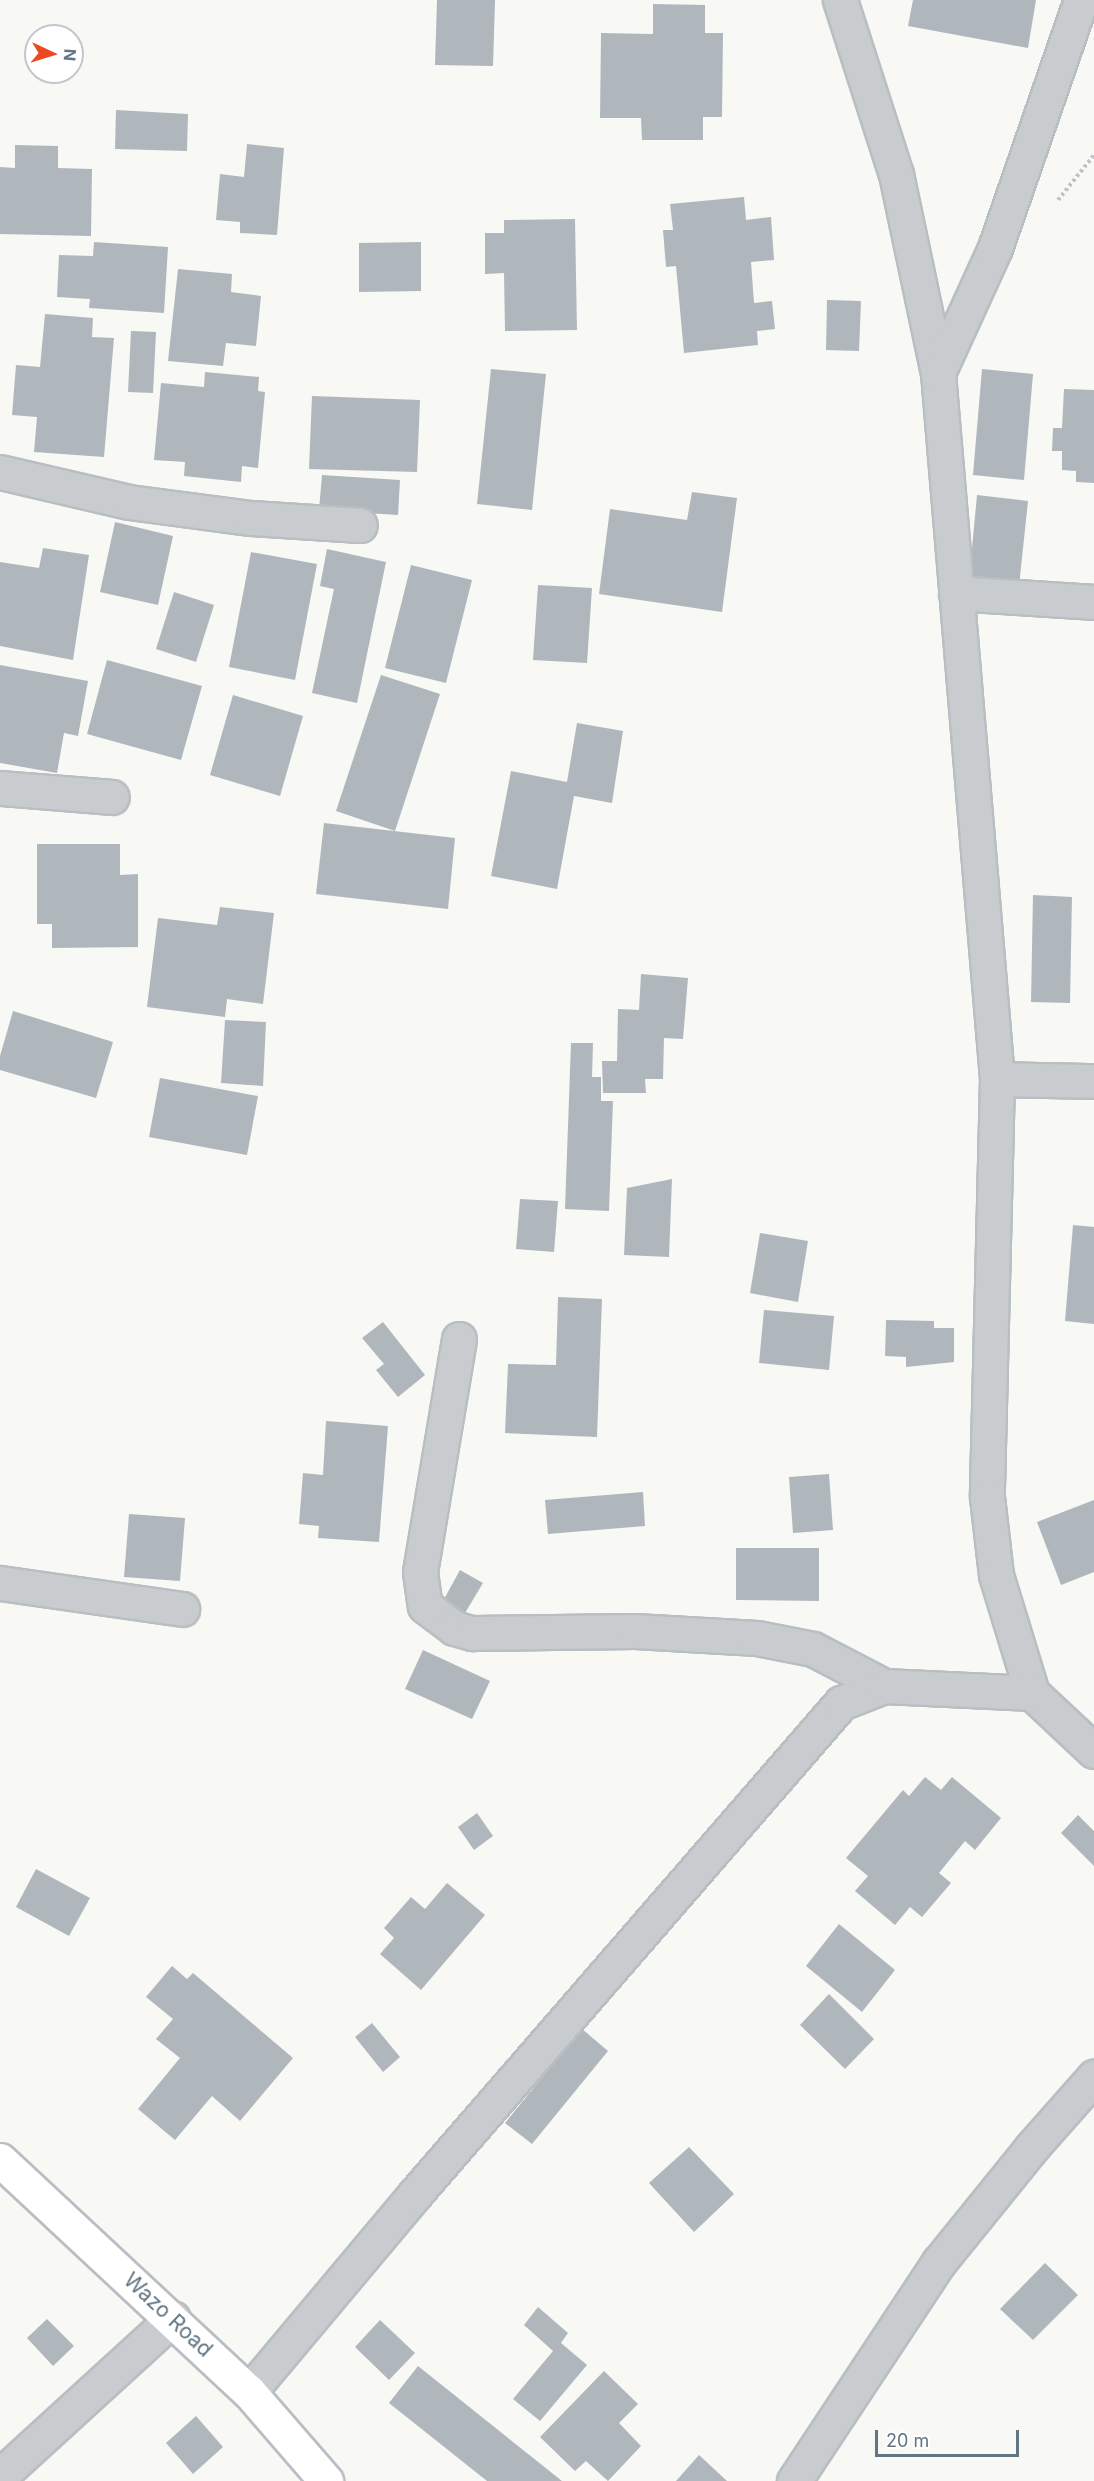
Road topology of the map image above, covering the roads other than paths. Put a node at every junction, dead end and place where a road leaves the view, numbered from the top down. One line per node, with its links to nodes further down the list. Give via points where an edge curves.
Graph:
1 (840, 0): 3 (street, via 896,174)
2 (1081, 0): 3 (street, via 995,248)
3 (938, 373): 6 (street)
4 (0, 472): 5 (street, via 129,502 251,518)
5 (360, 525)
6 (956, 593): 7 (street); 10 (street)
7 (1094, 602)
8 (0, 788): 9 (street)
9 (112, 797)
10 (997, 1079): 11 (street); 16 (street, via 987,1497 996,1575)
11 (1094, 1081)
12 (459, 1339): 15 (street, via 420,1572 425,1606 454,1628 472,1633 635,1631 757,1638 813,1649)
13 (0, 1583): 14 (street)
14 (182, 1609)
15 (884, 1686): 16 (street); 21 (street, via 841,1703 414,2194)
16 (1032, 1693): 17 (street)
17 (1094, 1751)
18 (1094, 2077): 24 (street, via 939,2262)
19 (0, 2160): 20 (main road, Wazo Road)
20 (173, 2318): 21 (main road, Wazo Road); 22 (street)
21 (249, 2392): 23 (main road, Wazo Road)
22 (0, 2476)
23 (326, 2481)
24 (794, 2481)

